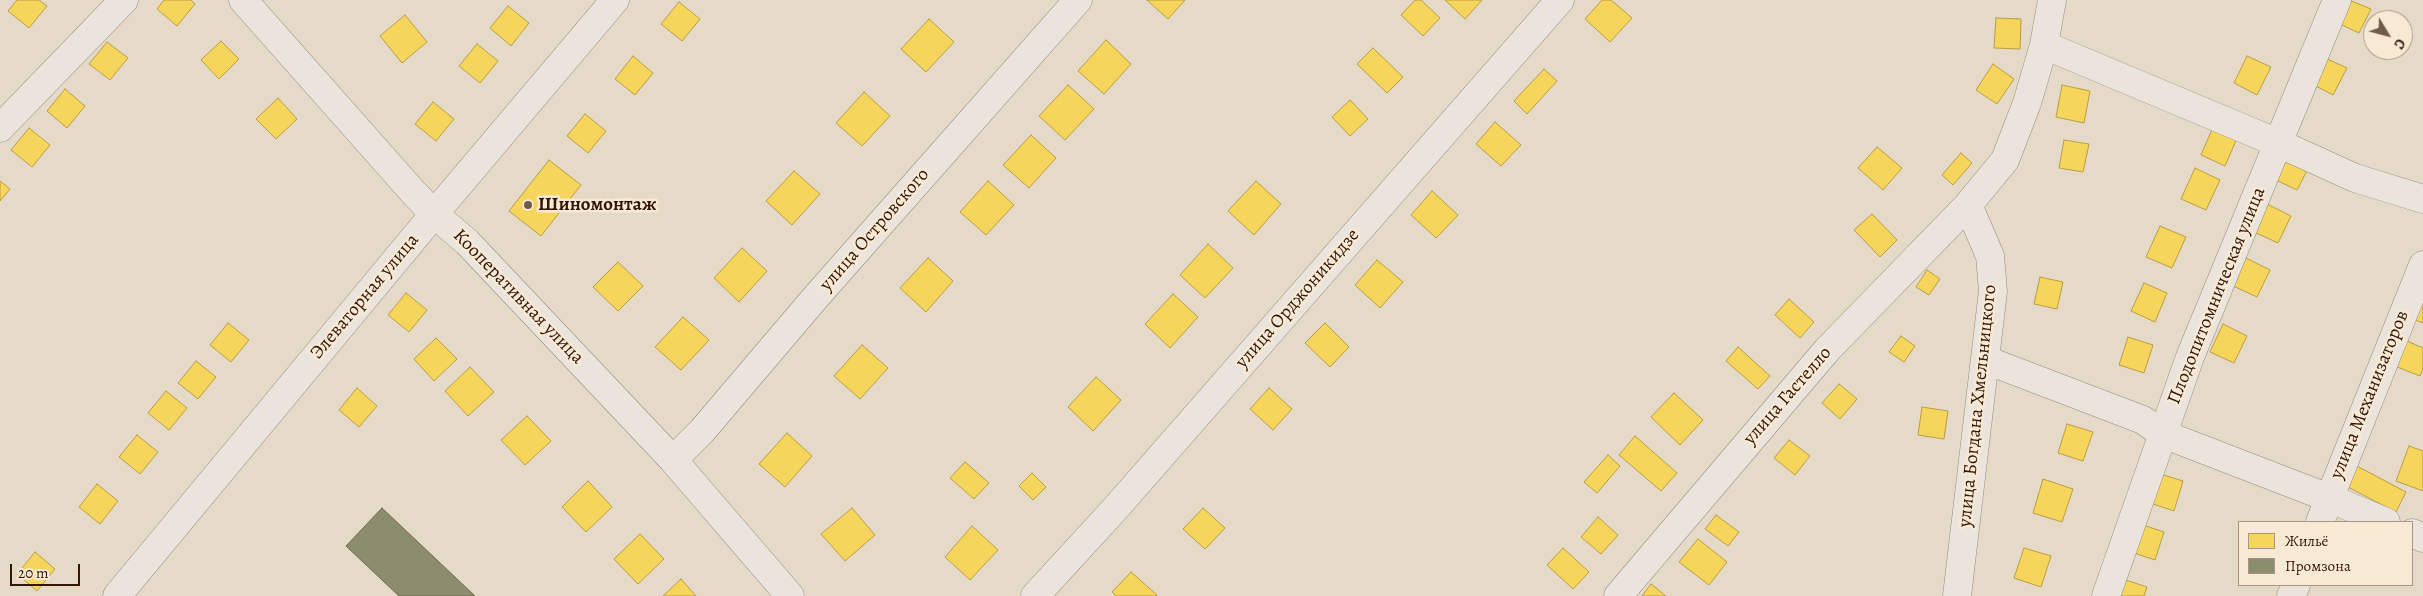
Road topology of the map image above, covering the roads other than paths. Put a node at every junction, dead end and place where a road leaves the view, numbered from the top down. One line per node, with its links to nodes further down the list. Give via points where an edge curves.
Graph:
1 (124, 0): 9 (street)
2 (243, 0): 13 (street, Кооперативная улица)
3 (615, 0): 13 (street, Элеваторная улица)
4 (1078, 0): 17 (street, улица Островского, via 702,431)
5 (1560, 0): 22 (street, улица Орджоникидзе)
6 (2052, 0): 8 (street)
7 (2336, 0): 10 (street, Плодопитомническая улица)
8 (2044, 44): 10 (street); 12 (street, via 2027,103 2005,160)
9 (0, 128)
10 (2278, 143): 11 (street, via 2355,178); 16 (street, Плодопитомническая улица, via 2190,357)
11 (2423, 199)
12 (1968, 205): 15 (street, улица Богдана Хмельницкого, via 1990,256 1993,290); 23 (street, улица Гастелло, via 1827,350)
13 (434, 214): 17 (street, Кооперативная улица, via 467,242); 20 (street, Элеваторная улица)
14 (2423, 265): 18 (street, улица Механизаторов)
15 (1986, 360): 16 (street, via 2143,420); 24 (street, улица Богдана Хмельницкого)
16 (2163, 434): 18 (street); 25 (street, Плодопитомническая улица)
17 (673, 460): 21 (street, Кооперативная улица)
18 (2324, 510): 19 (street, улица Механизаторов)
19 (2381, 521)
20 (117, 596)
21 (790, 596)
22 (1035, 596)
23 (1618, 596)
24 (1957, 596)
25 (2106, 596)

